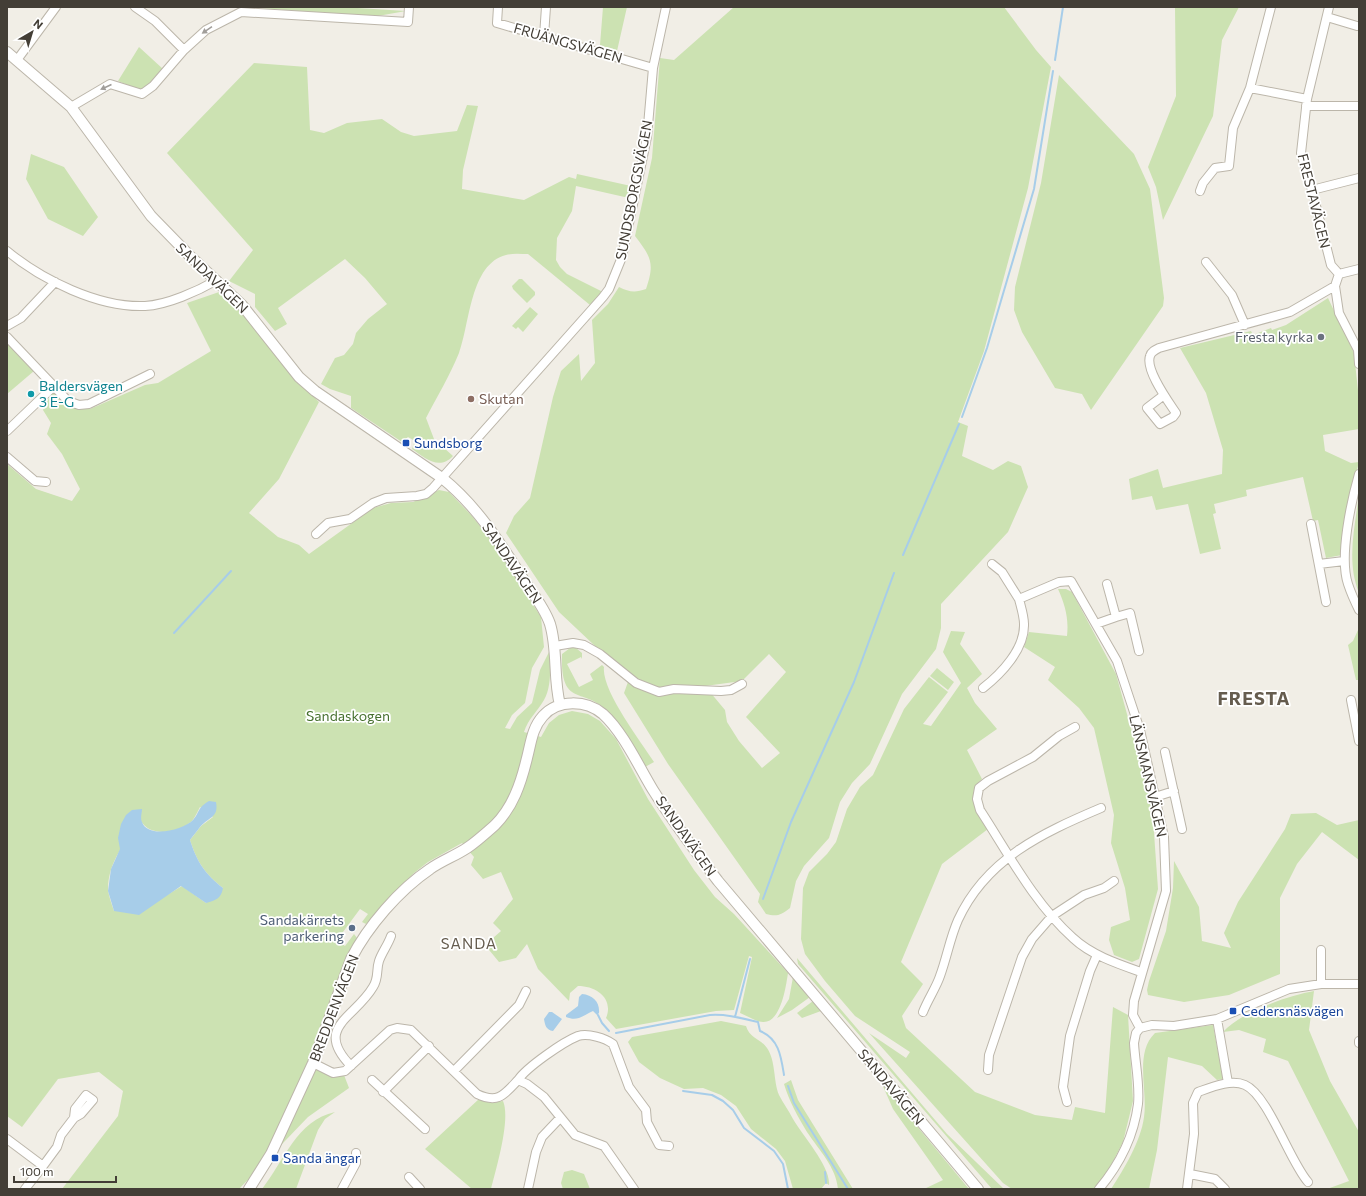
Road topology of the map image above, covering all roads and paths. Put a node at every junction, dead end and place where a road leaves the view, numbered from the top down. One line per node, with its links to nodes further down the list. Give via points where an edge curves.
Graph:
1 (56, 7): 15 (street)
2 (135, 7): 13 (street, via 155,21)
3 (409, 7): 9 (street, via 408,22)
4 (498, 7): 12 (street, FRUÄNGSVÄGEN, via 497,23)
5 (546, 7): 12 (street)
6 (666, 7): 16 (street, SUNDSBORGSVÄGEN)
7 (1271, 7): 17 (street)
8 (1330, 7): 10 (street, FRESTAVÄGEN)
9 (240, 9): 13 (street, one-way to 13, via 206,30)
10 (1327, 17): 11 (street); 18 (street, FRESTAVÄGEN)
11 (1357, 26)
12 (544, 36): 16 (street, FRUÄNGSVÄGEN)
13 (184, 50): 20 (street, one-way to 20, via 153,86 142,94 110,84)
14 (7, 52): 15 (street, SANDAVÄGEN)
15 (17, 60): 20 (street, SANDAVÄGEN)
16 (653, 68): 41 (street, SUNDSBORGSVÄGEN, via 647,137 622,257 609,288)
17 (1250, 88): 18 (street); 23 (street, via 1233,128 1229,166 1215,168 1203,182)
18 (1306, 102): 19 (street); 22 (street, FRESTAVÄGEN, via 1301,153)
19 (1359, 106)
20 (71, 107): 28 (street, SANDAVÄGEN, via 151,216 189,256)
21 (1359, 178): 22 (street)
22 (1312, 190): 27 (street, FRESTAVÄGEN, via 1331,265)
23 (1200, 191)
24 (7, 251): 29 (street)
25 (1206, 262): 31 (street, via 1232,295)
26 (1359, 269): 27 (street)
27 (1340, 274): 30 (street)
28 (217, 280): 29 (street, via 178,298 146,306 116,305); 41 (street, SANDAVÄGEN, via 242,305 299,377)
29 (55, 282): 32 (street, via 21,318)
30 (1335, 286): 31 (street, via 1290,312); 34 (street, via 1339,312 1358,350)
31 (1245, 325): 37 (street, via 1153,351 1149,363)
32 (7, 326)
33 (7, 337): 36 (street)
34 (1359, 364)
35 (150, 374): 36 (street, via 88,404 79,405 68,401)
36 (53, 387): 38 (street)
37 (1164, 395)
38 (7, 431)
39 (7, 456): 42 (street, via 34,481)
40 (1359, 474): 45 (street, via 1353,494)
41 (442, 478): 44 (street, via 426,494 386,498 373,503 350,519 328,523); 54 (street, SANDAVÄGEN, via 479,514 500,542 543,609)
42 (46, 482)
43 (1311, 524): 47 (street)
44 (316, 534)
45 (1344, 561): 47 (street); 51 (street, via 1348,584)
46 (992, 564): 49 (street, via 1002,572)
47 (1319, 564): 50 (street)
48 (1107, 584): 52 (street)
49 (1019, 599): 53 (street, LÄNSMANSVÄGEN, via 1059,582 1071,581); 57 (street, via 1024,624 1021,642 998,676)
50 (1326, 602)
51 (1359, 610)
52 (1116, 617): 53 (street); 55 (street, via 1130,614)
53 (1096, 624): 64 (street, LÄNSMANSVÄGEN, via 1117,661 1140,730)
54 (555, 646): 56 (street, via 584,645 600,654 636,683 659,692 674,689 721,691 731,690); 59 (street, SANDAVÄGEN, via 557,695)
55 (1138, 651)
56 (742, 684)
57 (983, 688)
58 (1351, 700): 61 (street)
59 (560, 705): 81 (street, BREDDENVÄGEN, via 543,716 534,728 517,793 495,825 466,849 430,868 414,881 367,932 351,959); 106 (street, SANDAVÄGEN, via 576,703 590,706 603,714 617,731 680,831 718,881)
60 (1075, 727): 67 (street, via 1033,757 979,788 977,799 980,810)
61 (1359, 741)
62 (1165, 752): 63 (street)
63 (1174, 791): 64 (street); 66 (street)
64 (1155, 798): 73 (street, LÄNSMANSVÄGEN, via 1164,837 1166,891)
65 (1101, 808): 67 (street, via 1053,829)
66 (1182, 829)
67 (1010, 855): 69 (street); 77 (street, via 976,888 967,902 949,944 940,976)
68 (1114, 881): 69 (street, via 1104,888 1084,895)
69 (1052, 916): 72 (street, via 1073,939); 83 (street, via 1032,939 1022,957 989,1055)
70 (391, 936): 82 (street, via 379,960 378,980 334,1036 335,1044)
71 (1321, 950): 74 (street)
72 (1097, 955): 73 (street); 89 (street, via 1070,1036 1063,1087)
73 (1141, 972): 79 (street, LÄNSMANSVÄGEN, via 1133,1014)
74 (1321, 984): 75 (street); 78 (street, via 1289,989)
75 (1359, 984)
76 (526, 991): 84 (street, via 519,1005)
77 (923, 1012)
78 (1217, 1019): 79 (street); 87 (street)
79 (1140, 1028): 107 (street, via 1134,1043 1138,1103 1130,1138 1118,1164)
80 (429, 1046): 82 (street, via 411,1030 397,1028 390,1030); 84 (street); 88 (street)
81 (313, 1063): 82 (street, via 333,1072 345,1071); 101 (street, BREDDENVÄGEN, via 271,1154)
82 (350, 1066)
83 (988, 1070)
84 (454, 1071): 86 (street, via 477,1094 488,1099 498,1098)
85 (372, 1080): 88 (street)
86 (518, 1080): 91 (street, via 544,1097); 94 (street, via 531,1066 578,1036 588,1035 607,1040 613,1044 629,1087 646,1110 647,1122 659,1145)
87 (1228, 1083): 97 (street, via 1198,1092 1193,1103 1194,1134); 99 (street, via 1247,1086 1253,1091 1284,1138 1300,1172)
88 (383, 1092): 92 (street)
89 (1067, 1102)
90 (74, 1118): 96 (street)
91 (560, 1118): 104 (street, via 542,1137); 105 (street, via 575,1135 604,1146)
92 (425, 1129)
93 (7, 1139): 96 (street)
94 (669, 1146)
95 (356, 1153): 102 (street, via 356,1163)
96 (42, 1166): 100 (street)
97 (1190, 1174): 108 (street); 109 (street, via 1215,1179)
98 (409, 1176): 103 (street)
99 (1308, 1182)
100 (25, 1189)
101 (249, 1189)
102 (342, 1189)
103 (420, 1189)
104 (528, 1189)
105 (634, 1189)
106 (978, 1189)
107 (1099, 1189)
108 (1187, 1189)
109 (1225, 1189)

